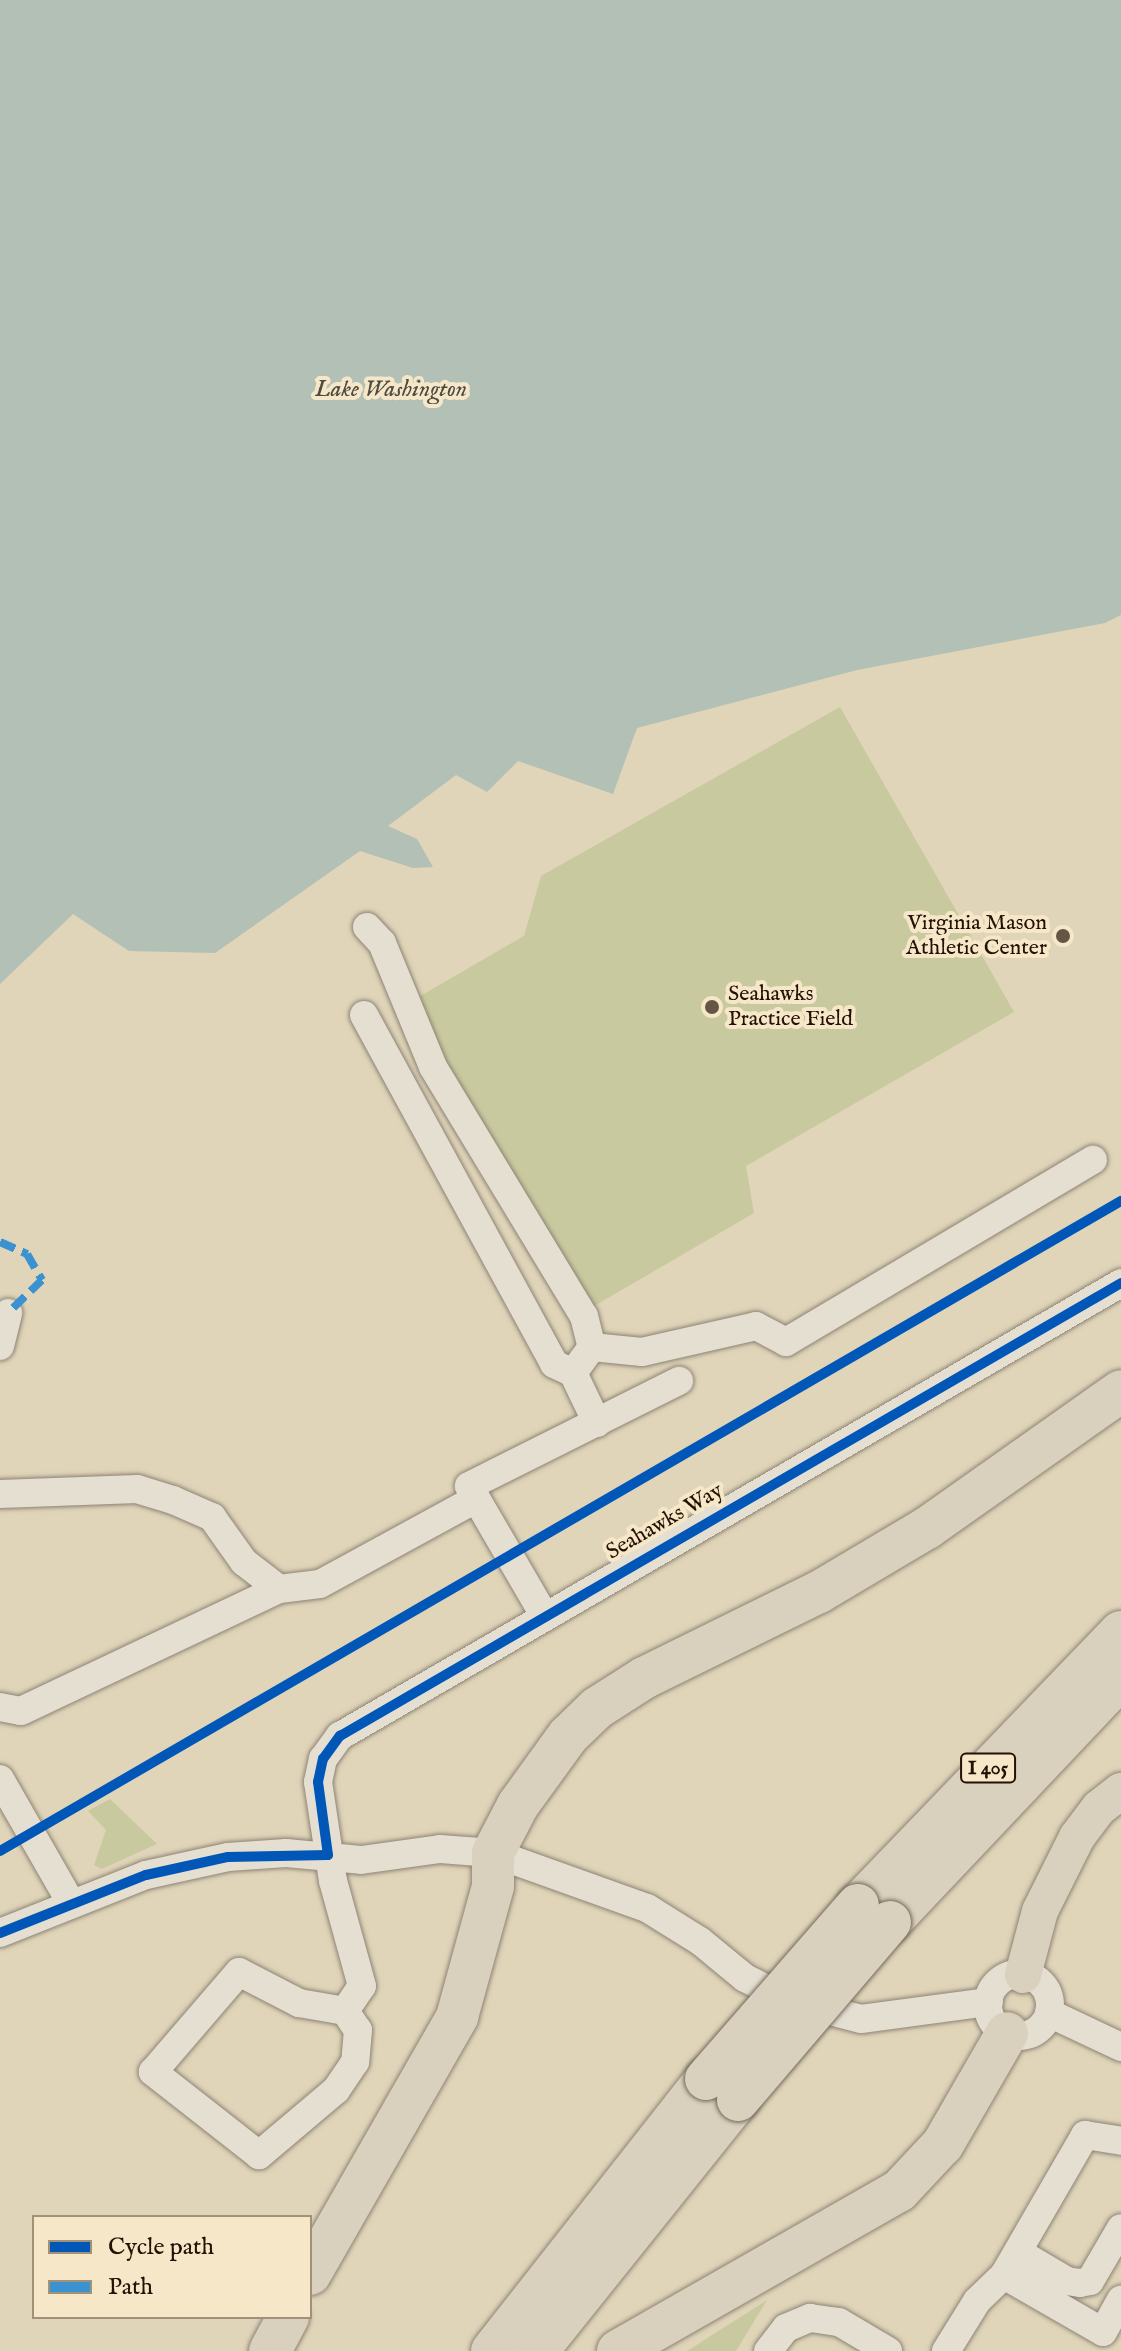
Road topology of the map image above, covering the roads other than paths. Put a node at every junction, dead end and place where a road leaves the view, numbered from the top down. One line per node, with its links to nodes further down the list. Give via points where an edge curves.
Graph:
1 (367, 927): 7 (street, via 382,943 433,1067 584,1316)
2 (364, 1015): 8 (street, via 554,1364)
3 (1093, 1160): 7 (street, via 786,1342 756,1326 642,1352)
4 (1121, 1283): 15 (street, Seahawks Way)
5 (8, 1313): 6 (street)
6 (0, 1346)
7 (592, 1347): 8 (street)
8 (573, 1373): 11 (street)
9 (679, 1381): 11 (street)
10 (1121, 1391): 21 (highway, via 914,1536 597,1708 568,1736 525,1794)
11 (597, 1423): 13 (street, via 469,1486)
12 (0, 1494): 14 (street, via 137,1489 173,1500 212,1517 244,1562)
13 (476, 1499): 14 (street, via 320,1584); 15 (street)
14 (279, 1589): 18 (street, via 21,1711)
15 (544, 1615): 22 (street, Seahawks Way, via 353,1726 328,1748 318,1782)
16 (1121, 1632): 24 (highway, I 405)
17 (1121, 1678): 24 (highway, I 405)
18 (0, 1707)
19 (0, 1779): 23 (street)
20 (1121, 1791): 26 (main road, via 1099,1808 1077,1837 1040,1911)
21 (493, 1853): 22 (street, via 440,1849 361,1860); 29 (street, via 647,1908 745,1978 791,2001 861,2019); 35 (highway, via 493,1886 457,2017)
22 (328, 1855): 23 (street, via 228,1857 146,1875); 27 (street, Seahawks Way, via 362,1986)
23 (70, 1901): 25 (street)
24 (874, 1914): 31 (highway, I 405, bridge)
25 (0, 1933)
26 (1023, 1975): 28 (street, via 1047,1992); 29 (street, via 1004,1978)
27 (345, 2011): 27 (street, via 299,2003 234,1973 153,2072 259,2155 336,2090 355,2062 358,2030)
28 (1049, 2013): 29 (street, via 1038,2030); 30 (street)
29 (998, 2018): 42 (highway, via 943,2144 899,2191)
30 (1121, 2047)
31 (722, 2089): 40 (highway, I 405); 41 (highway, I 405)
32 (1121, 2141): 34 (street, via 1085,2135)
33 (1121, 2228): 34 (street, via 1090,2281 1067,2281)
34 (1011, 2263): 38 (street); 45 (street, via 977,2301)
35 (312, 2271)
36 (1121, 2300): 38 (street)
37 (287, 2319): 39 (highway)
38 (1112, 2338)
39 (270, 2351)
40 (492, 2351)
41 (537, 2351)
42 (618, 2351)
43 (768, 2351): 44 (street, via 798,2322 810,2318 839,2322)
44 (888, 2351)
45 (946, 2351)

